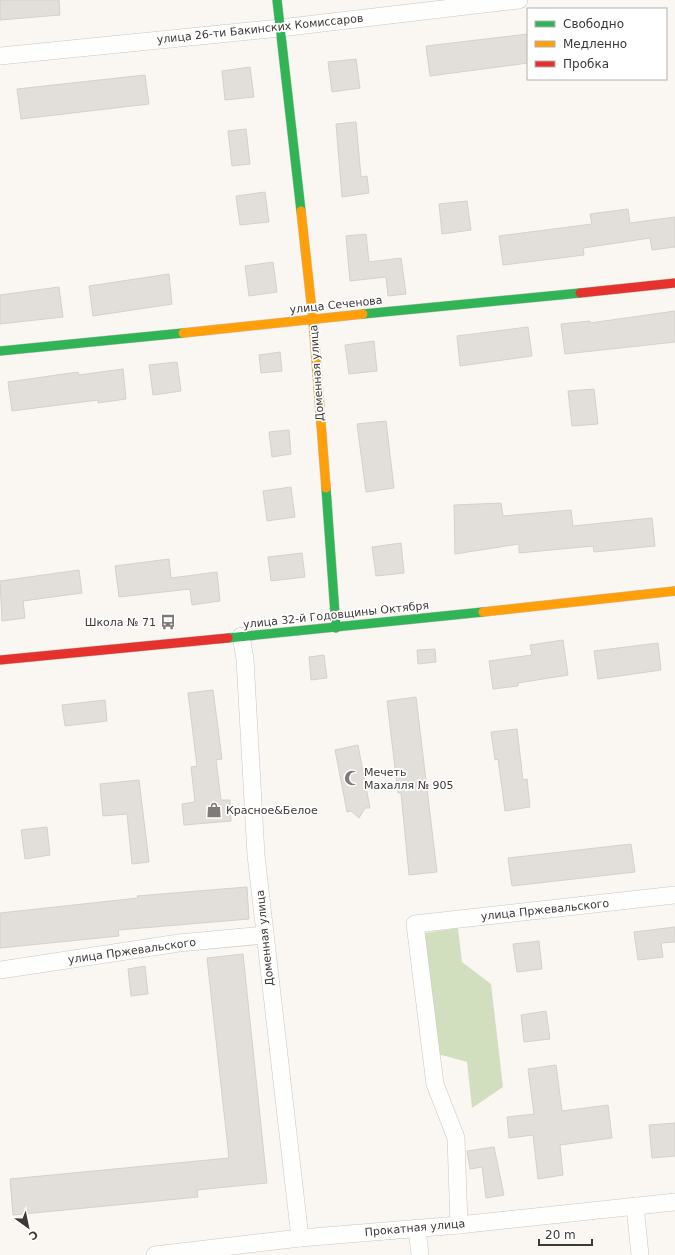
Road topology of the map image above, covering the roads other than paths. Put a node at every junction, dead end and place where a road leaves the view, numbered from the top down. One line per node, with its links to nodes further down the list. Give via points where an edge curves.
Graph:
1 (277, 0): 3 (street, Доменная улица)
2 (519, 0): 3 (street, улица 26-ти Бакинских Комиссаров)
3 (280, 28): 4 (street, улица 26-ти Бакинских Комиссаров); 6 (street, Доменная улица)
4 (0, 56)
5 (675, 283): 6 (street, улица Сеченова)
6 (313, 320): 7 (street, улица Сеченова); 9 (street, Доменная улица)
7 (0, 351)
8 (675, 591): 9 (street, улица 32-й Годовщины Октября)
9 (336, 628): 10 (street, улица 32-й Годовщины Октября)
10 (241, 636): 11 (street, улица 32-й Годовщины Октября); 13 (street, Доменная улица, via 245,659 256,855)
11 (0, 660)
12 (675, 895): 17 (street, улица Пржевальского, via 415,924 435,1084 456,1138)
13 (265, 935): 14 (street, улица Пржевальского, via 179,942); 19 (street, Доменная улица)
14 (0, 970)
15 (675, 1202): 16 (street, Прокатная улица)
16 (635, 1206): 17 (street, Прокатная улица); 23 (street)
17 (459, 1225): 18 (street, Прокатная улица)
18 (417, 1228): 19 (street, Прокатная улица); 22 (street)
19 (300, 1238): 20 (street, Прокатная улица)
20 (189, 1253): 21 (street, Прокатная улица)
21 (155, 1255)
22 (420, 1255)
23 (640, 1255)

